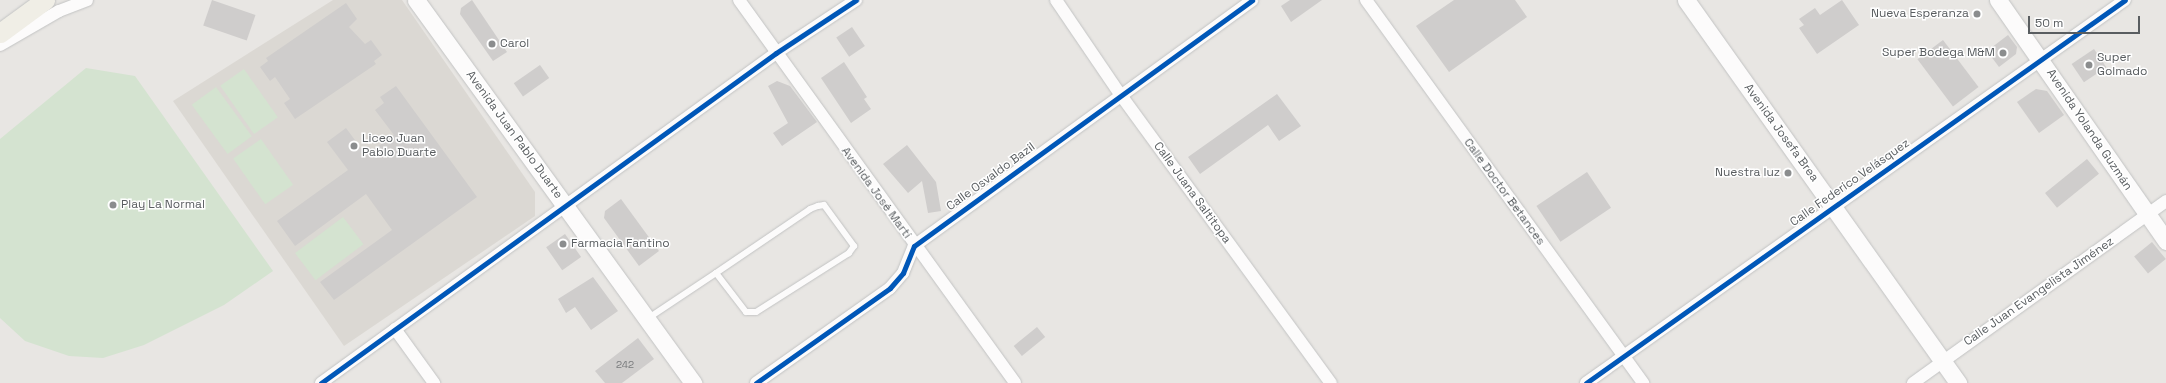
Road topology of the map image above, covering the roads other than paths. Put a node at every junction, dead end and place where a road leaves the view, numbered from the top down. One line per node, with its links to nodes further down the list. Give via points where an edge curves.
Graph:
1 (45, 0): 12 (main road)
2 (87, 0): 13 (street, via 59,11)
3 (739, 0): 14 (street, Avenida José Martí)
4 (856, 0): 14 (street)
5 (1056, 0): 16 (street, Calle Juana Saltitopa)
6 (1252, 0): 16 (street, Calle Osvaldo Bazil)
7 (1366, 0): 26 (street, Calle Doctor Betances)
8 (1686, 0): 19 (main road, Avenida Josefa Brea)
9 (1998, 0): 15 (main road, Avenida Yolanda Guzmán)
10 (2125, 0): 15 (street, Calle Federico Velásquez)
11 (420, 2): 18 (main road, Avenida Juan Pablo Duarte)
12 (0, 33)
13 (0, 45)
14 (776, 53): 18 (street); 22 (street, Avenida José Martí)
15 (2041, 60): 19 (street, Calle Federico Velásquez); 20 (main road, Avenida Yolanda Guzmán)
16 (1120, 94): 22 (street, Calle Osvaldo Bazil); 33 (street, Calle Juana Saltitopa)
17 (2166, 201): 20 (street, Calle Juan Evangelista Jiménez)
18 (565, 205): 24 (main road, Avenida Juan Pablo Duarte); 25 (street)
19 (1834, 207): 26 (street, Calle Federico Velásquez); 27 (main road, Avenida Josefa Brea)
20 (2148, 215): 21 (main road, Avenida Yolanda Guzmán); 27 (street, Calle Juan Evangelista Jiménez)
21 (2166, 240)
22 (914, 246): 31 (street, via 903,273 890,288); 32 (street, Avenida José Martí)
23 (716, 273): 23 (lane, via 818,206 824,205 854,246 843,257 756,312 746,312); 24 (lane)
24 (647, 319): 30 (main road, Avenida Juan Pablo Duarte)
25 (395, 329): 28 (street); 29 (street)
26 (1623, 356): 34 (street, Calle Federico Velásquez); 35 (street, Calle Doctor Betances)
27 (1943, 361): 36 (street, Calle Juan Evangelista Jiménez); 37 (main road, Avenida Josefa Brea)
28 (321, 383)
29 (434, 383)
30 (693, 383)
31 (756, 383)
32 (1016, 383)
33 (1331, 383)
34 (1586, 383)
35 (1643, 383)
36 (1913, 383)
37 (1958, 383)

